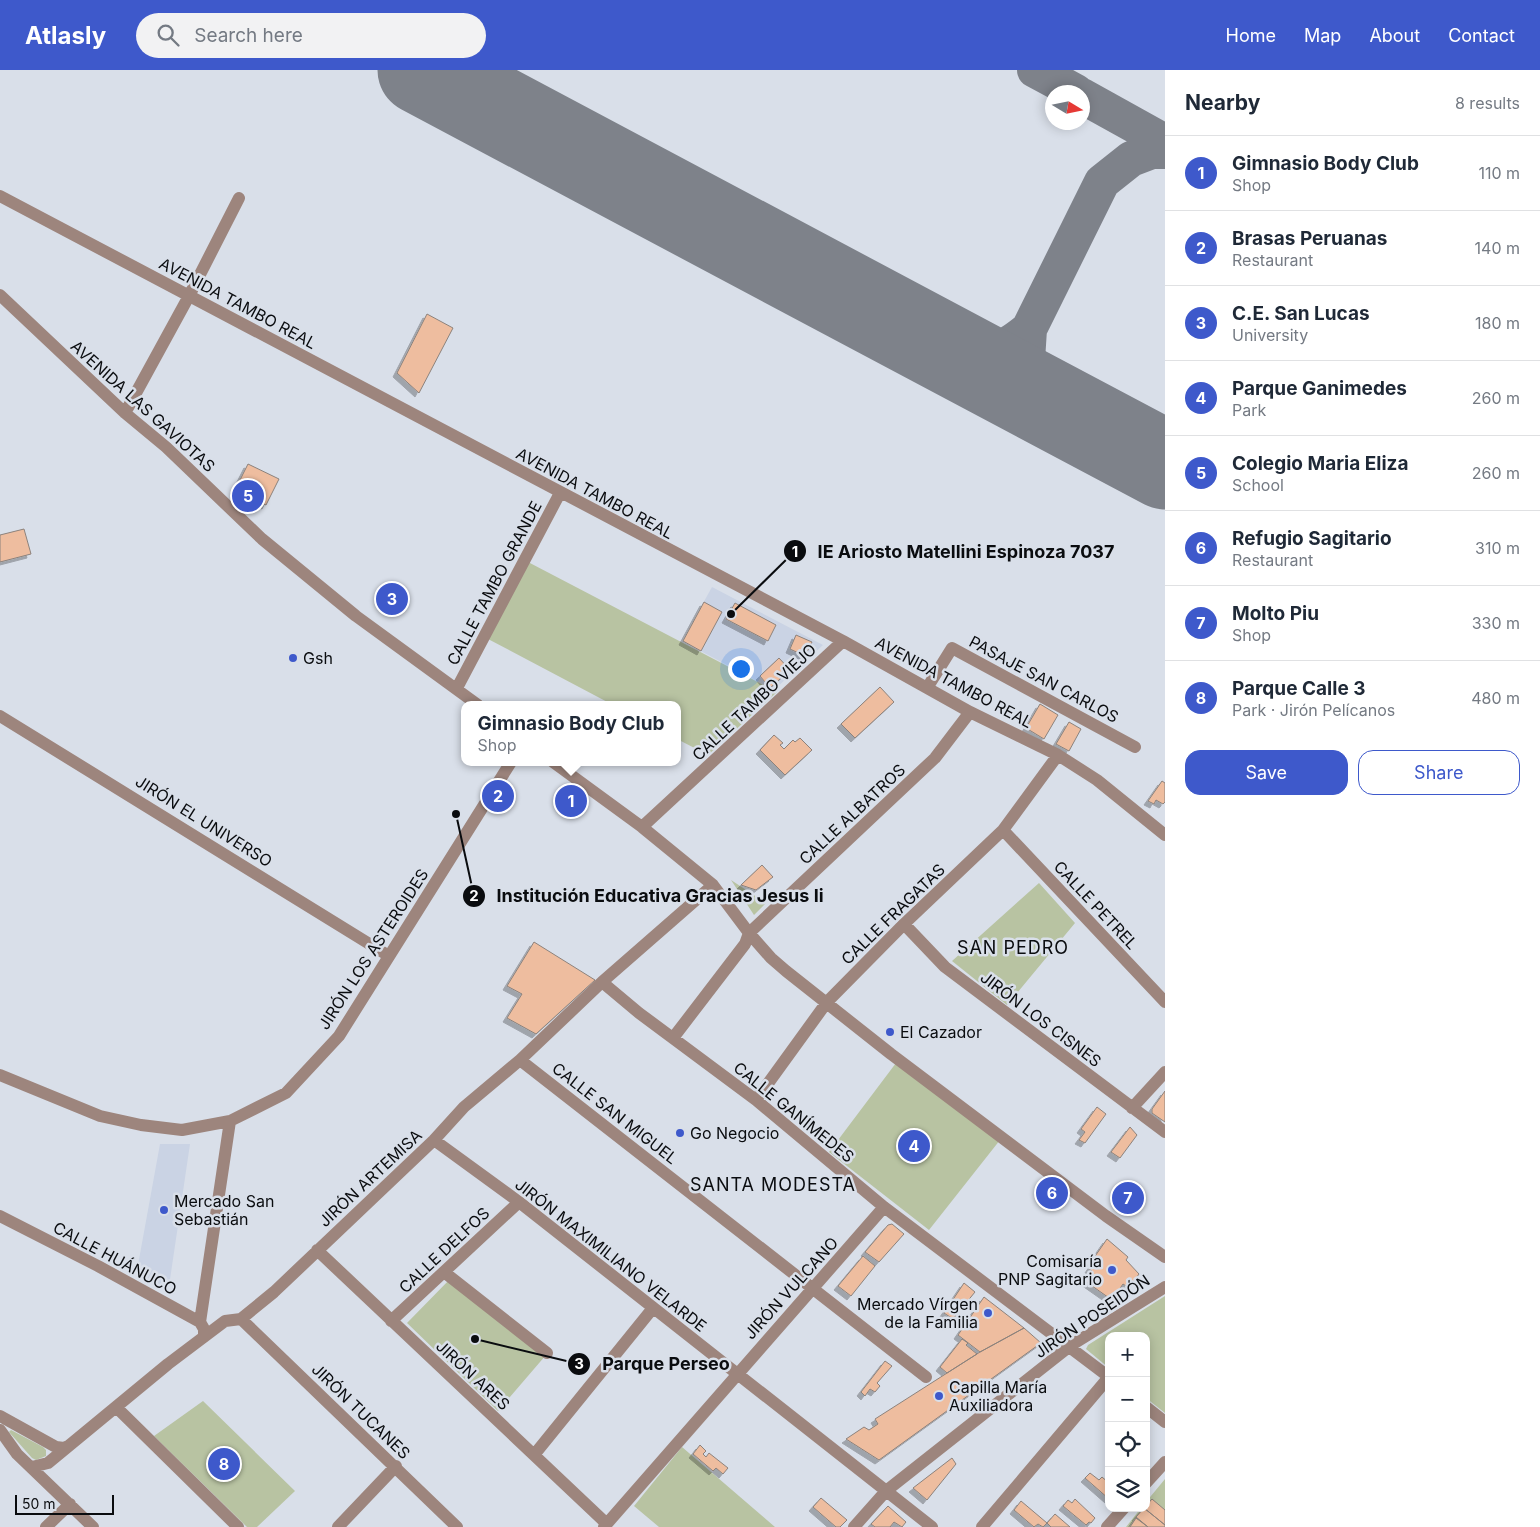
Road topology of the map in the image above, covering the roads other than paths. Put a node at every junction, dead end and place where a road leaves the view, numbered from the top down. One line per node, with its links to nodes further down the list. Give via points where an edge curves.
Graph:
1 (0, 196): 4 (street, AVENIDA TAMBO REAL)
2 (239, 198): 4 (street)
3 (0, 295): 5 (street, AVENIDA LAS GAVIOTAS)
4 (189, 296): 5 (street); 6 (street, AVENIDA TAMBO REAL)
5 (125, 413): 8 (street, AVENIDA LAS GAVIOTAS, via 166,447 262,539 356,616)
6 (560, 493): 7 (street, AVENIDA TAMBO REAL); 8 (street, CALLE TAMBO GRANDE)
7 (843, 641): 9 (street, AVENIDA TAMBO REAL); 17 (street, CALLE TAMBO VIEJO)
8 (457, 688): 10 (street, AVENIDA LAS GAVIOTAS)
9 (927, 688): 11 (street, AVENIDA TAMBO REAL); 13 (street, PASAJE SAN CARLOS, via 952,648)
10 (473, 701)
11 (970, 712): 14 (street, AVENIDA TAMBO REAL); 22 (street, CALLE ALBATROS, via 935,758)
12 (0, 716): 23 (street, JIRÓN EL UNIVERSO)
13 (1135, 747)
14 (1058, 755): 18 (street, CALLE FRAGATAS); 19 (street, AVENIDA TAMBO REAL, via 1096,780)
15 (508, 766): 23 (street, JIRÓN LOS ASTEROIDES)
16 (558, 766): 17 (street)
17 (642, 827): 20 (street)
18 (1003, 830): 21 (street, CALLE FRAGATAS); 26 (street, CALLE PETREL)
19 (1165, 835)
20 (714, 885): 22 (street); 24 (street, JIRÓN ARTEMISA)
21 (904, 924): 25 (street, CALLE FRAGATAS); 32 (street, JIRÓN LOS CISNES, via 946,968)
22 (749, 933): 25 (street, via 771,958); 27 (street, CALLE ALBATROS, via 745,944)
23 (389, 956): 33 (street, JIRÓN LOS ASTEROIDES, via 339,1036 286,1093)
24 (602, 982): 27 (street, CALLE GANÍMEDES); 28 (street, JIRÓN ARTEMISA)
25 (827, 1002): 31 (street, CALLE FRAGATAS); 40 (street, via 891,1054)
26 (1165, 1002)
27 (673, 1038): 31 (street, CALLE GANÍMEDES)
28 (520, 1060): 35 (street, JIRÓN ARTEMISA, via 464,1107); 43 (street, CALLE SAN MIGUEL)
29 (1165, 1072): 32 (street)
30 (0, 1075): 33 (street, JIRÓN LOS ASTEROIDES, via 100,1116 141,1126 182,1130)
31 (756, 1100): 37 (street, CALLE GANÍMEDES)
32 (1132, 1108): 34 (street, JIRÓN LOS CISNES)
33 (230, 1121): 47 (street)
34 (1165, 1132)
35 (434, 1140): 36 (street, JIRÓN MAXIMILIANO VELARDE); 39 (street, JIRÓN ARTEMISA)
36 (519, 1202): 41 (street, CALLE DELFOS); 44 (street, JIRÓN MAXIMILIANO VELARDE)
37 (884, 1207): 43 (street, JIRÓN VULCANO); 49 (street, CALLE GANÍMEDES)
38 (0, 1216): 47 (street, CALLE HUÁNUCO)
39 (317, 1250): 45 (street, JIRÓN ARTEMISA); 46 (street, JIRÓN ARES)
40 (1165, 1257)
41 (444, 1272): 46 (street, CALLE DELFOS); 50 (street)
42 (1165, 1287): 49 (street, JIRÓN POSEIDÓN)
43 (814, 1288): 51 (street, JIRÓN VULCANO); 53 (street, CALLE SAN MIGUEL)
44 (653, 1308): 51 (street, JIRÓN MAXIMILIANO VELARDE); 61 (street)
45 (241, 1319): 48 (street, JIRÓN ARTEMISA, via 225,1321); 63 (street, JIRÓN TUCANES)
46 (391, 1321): 61 (street, JIRÓN ARES)
47 (200, 1322): 48 (street)
48 (204, 1337): 55 (street, JIRÓN ARTEMISA)
49 (1070, 1346): 52 (street, CALLE GANÍMEDES); 66 (street, JIRÓN POSEIDÓN)
50 (547, 1353)
51 (737, 1373): 66 (street, JIRÓN MAXIMILIANO VELARDE); 69 (street, JIRÓN VULCANO)
52 (1105, 1373)
53 (926, 1377)
54 (1108, 1377): 77 (street)
55 (116, 1407): 60 (street, JIRÓN ARTEMISA); 72 (street)
56 (1150, 1409): 58 (street)
57 (0, 1416): 60 (street, via 56,1447)
58 (1165, 1422)
59 (0, 1430): 64 (street, via 17,1454)
60 (73, 1444): 64 (street, JIRÓN ARTEMISA, via 48,1463)
61 (534, 1456): 69 (street, JIRÓN ARES)
62 (1165, 1462): 65 (street)
63 (396, 1466): 73 (street); 74 (street, JIRÓN TUCANES)
64 (32, 1467): 67 (street)
65 (1150, 1479)
66 (886, 1490): 75 (street, JIRÓN POSEIDÓN); 76 (street, JIRÓN MAXIMILIANO VELARDE)
67 (70, 1504): 70 (street); 71 (street)
68 (1120, 1512): 78 (street)
69 (606, 1525)
70 (46, 1527)
71 (93, 1527)
72 (238, 1527)
73 (338, 1527)
74 (457, 1527)
75 (854, 1527)
76 (932, 1527)
77 (982, 1527)
78 (1107, 1527)

